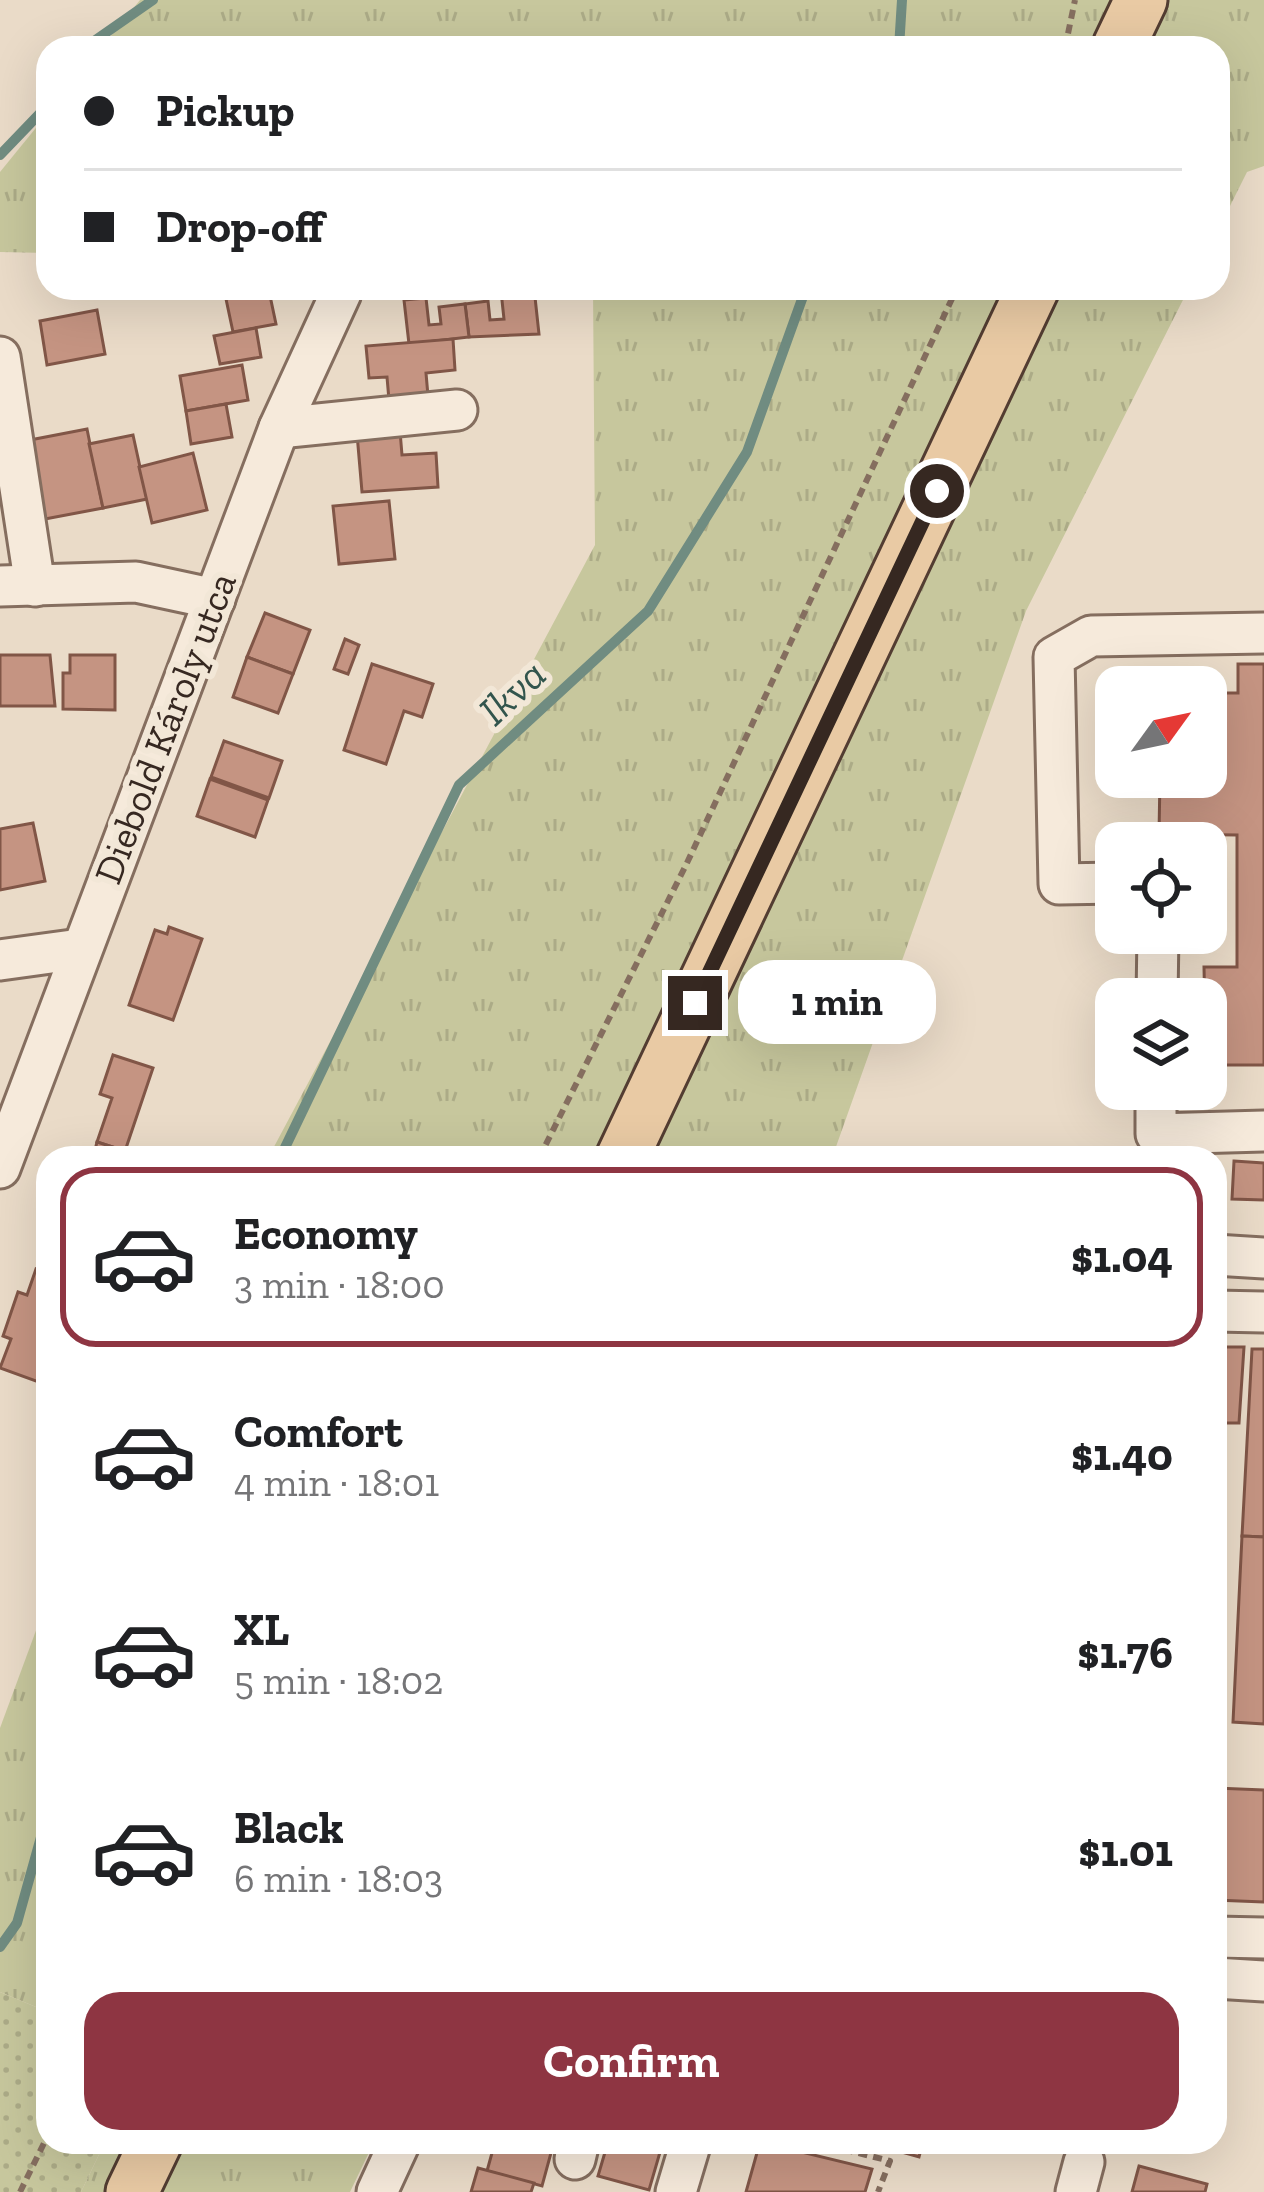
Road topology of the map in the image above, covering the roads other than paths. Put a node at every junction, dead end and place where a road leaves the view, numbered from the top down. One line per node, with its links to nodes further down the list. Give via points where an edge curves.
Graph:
1 (1141, 0): 2 (main road)
2 (1121, 31)
3 (338, 300): 7 (street, Diebold Károly utca)
4 (1027, 300): 16 (main road)
5 (0, 357): 8 (street)
6 (457, 410): 7 (street)
7 (279, 428): 9 (street, Diebold Károly utca)
8 (17, 586): 9 (street, via 136,582)
9 (215, 599): 12 (street, Diebold Károly utca)
10 (1264, 633): 11 (street, via 1091,636 1054,657 1059,884)
11 (1095, 883)
12 (80, 949): 13 (street); 17 (street, Diebold Károly utca)
13 (0, 960)
14 (1156, 1110): 15 (street, via 1156,1135)
15 (1264, 1132)
16 (628, 1146)
17 (0, 1168)
18 (1227, 1256): 19 (street)
19 (1264, 1258)
20 (1227, 1311): 21 (street)
21 (1264, 1312)
22 (1227, 1937): 23 (street)
23 (1264, 1938)
24 (1227, 1979): 25 (street)
25 (1264, 1981)
26 (150, 2154): 29 (main road)
27 (394, 2154): 30 (street)
28 (687, 2154): 31 (street)
29 (131, 2192)
30 (377, 2192)
31 (676, 2192)

